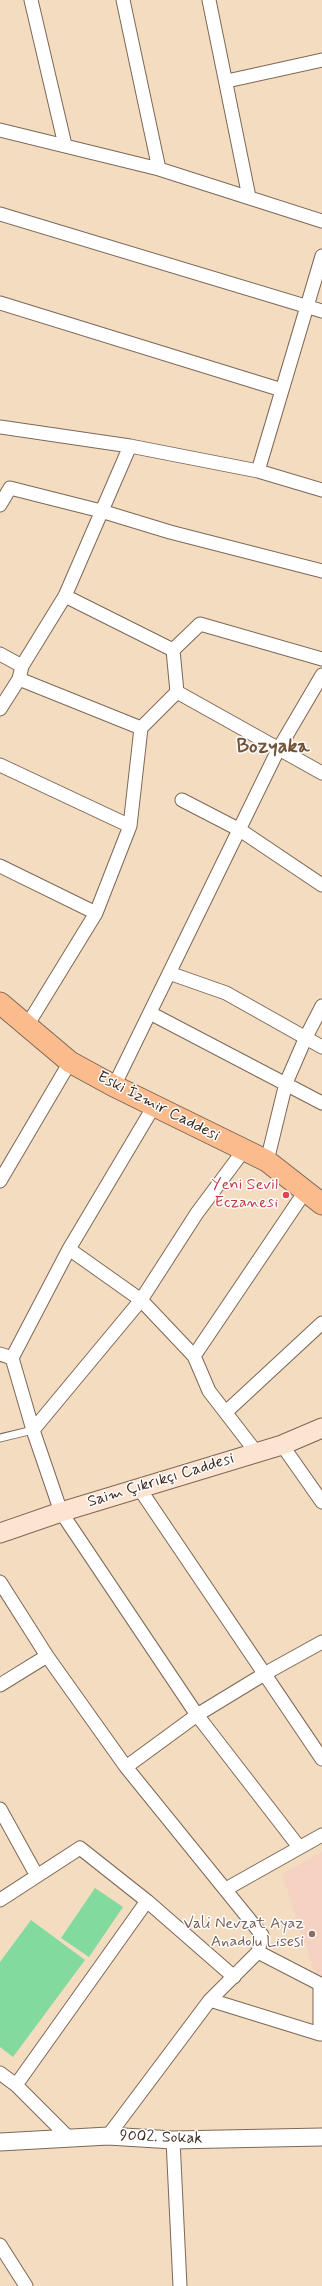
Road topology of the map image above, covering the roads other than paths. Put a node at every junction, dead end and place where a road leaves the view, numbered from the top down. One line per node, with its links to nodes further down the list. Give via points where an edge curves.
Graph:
1 (31, 0): 7 (street)
2 (124, 0): 8 (street)
3 (209, 0): 5 (street)
4 (322, 60): 5 (street)
5 (227, 81): 9 (street)
6 (0, 130): 7 (street)
7 (65, 145): 8 (street)
8 (159, 169): 9 (street)
9 (250, 197): 11 (street)
10 (0, 214): 14 (street)
11 (322, 221)
12 (322, 256): 14 (street)
13 (0, 303): 16 (street)
14 (305, 308): 15 (street); 16 (street)
15 (322, 311)
16 (282, 390): 19 (street)
17 (0, 427): 18 (street)
18 (130, 446): 19 (street); 22 (street)
19 (258, 471): 20 (street)
20 (322, 490)
21 (0, 505): 22 (street, via 10,488)
22 (101, 511): 23 (street, via 170,532); 24 (street)
23 (322, 571)
24 (66, 596): 25 (street); 28 (street)
25 (174, 650): 27 (street, via 200,624); 31 (street)
26 (0, 654): 28 (street)
27 (322, 659)
28 (22, 666): 30 (street)
29 (322, 675): 34 (street)
30 (19, 679): 32 (street); 33 (street)
31 (176, 692): 33 (street); 34 (street)
32 (0, 709)
33 (141, 728): 38 (street)
34 (278, 750): 36 (street); 39 (street)
35 (0, 765): 38 (street)
36 (322, 773)
37 (182, 800): 39 (street)
38 (130, 826): 42 (street)
39 (240, 830): 41 (street); 43 (street)
40 (0, 866): 42 (street)
41 (322, 886)
42 (96, 913): 47 (street)
43 (169, 973): 46 (street); 48 (street, via 226,993)
44 (0, 1003): 47 (main road, Eski İzmir Caddesi)
45 (322, 1006): 48 (street)
46 (150, 1013): 51 (street); 52 (street)
47 (28, 1024): 50 (main road, Eski İzmir Caddesi)
48 (306, 1036): 49 (street); 51 (street)
49 (322, 1047)
50 (70, 1062): 52 (main road, Eski İzmir Caddesi); 57 (street)
51 (286, 1082): 53 (street); 56 (street)
52 (114, 1086): 54 (main road, Eski İzmir Caddesi)
53 (322, 1103)
54 (154, 1106): 55 (main road, Eski İzmir Caddesi); 60 (street)
55 (244, 1150): 56 (main road, Eski İzmir Caddesi); 61 (street, via 198,1213)
56 (267, 1160): 58 (main road, Eski İzmir Caddesi)
57 (0, 1181)
58 (306, 1190): 59 (main road, Eski İzmir Caddesi); 64 (street)
59 (322, 1204)
60 (69, 1249): 61 (street); 63 (street)
61 (141, 1300): 64 (street); 67 (street)
62 (322, 1323): 65 (street)
63 (6, 1356): 67 (street)
64 (194, 1356): 65 (street, via 209,1391)
65 (226, 1412): 70 (street)
66 (322, 1428): 69 (main road, Saim Çıkrıkçı Caddesi)
67 (33, 1430): 68 (lane); 73 (street)
68 (0, 1438)
69 (282, 1445): 70 (main road, Saim Çıkrıkçı Caddesi); 72 (street)
70 (256, 1452): 71 (main road, Saim Çıkrıkçı Caddesi)
71 (139, 1488): 73 (main road, Saim Çıkrıkçı Caddesi); 78 (street)
72 (322, 1502)
73 (61, 1512): 74 (main road, Saim Çıkrıkçı Caddesi); 80 (street)
74 (0, 1533)
75 (0, 1582): 77 (street)
76 (322, 1642): 78 (street)
77 (47, 1656): 79 (street); 82 (street)
78 (266, 1673): 80 (street); 81 (street)
79 (2, 1680)
80 (198, 1715): 82 (street); 85 (street)
81 (322, 1758)
82 (126, 1767): 87 (street)
83 (0, 1809): 86 (street)
84 (322, 1835): 85 (street)
85 (299, 1847): 87 (street)
86 (37, 1876): 88 (street); 89 (street, via 80,1848)
87 (226, 1889): 90 (street, via 262,1936)
88 (0, 1900)
89 (147, 1901): 91 (street); 95 (street)
90 (258, 1952): 91 (street); 93 (street, via 320,1984)
91 (234, 1977): 92 (street)
92 (210, 2000): 93 (street); 96 (street)
93 (321, 2034)
94 (0, 2073): 95 (street)
95 (16, 2085): 98 (street)
96 (108, 2136): 98 (street, 9002. Sokak); 99 (street, 9002. Sokak)
97 (322, 2137): 99 (street, 9002. Sokak)
98 (69, 2138): 100 (street, 9002. Sokak)
99 (173, 2140): 103 (street)
100 (0, 2142)
101 (0, 2246): 102 (street)
102 (26, 2286)
103 (180, 2286)

